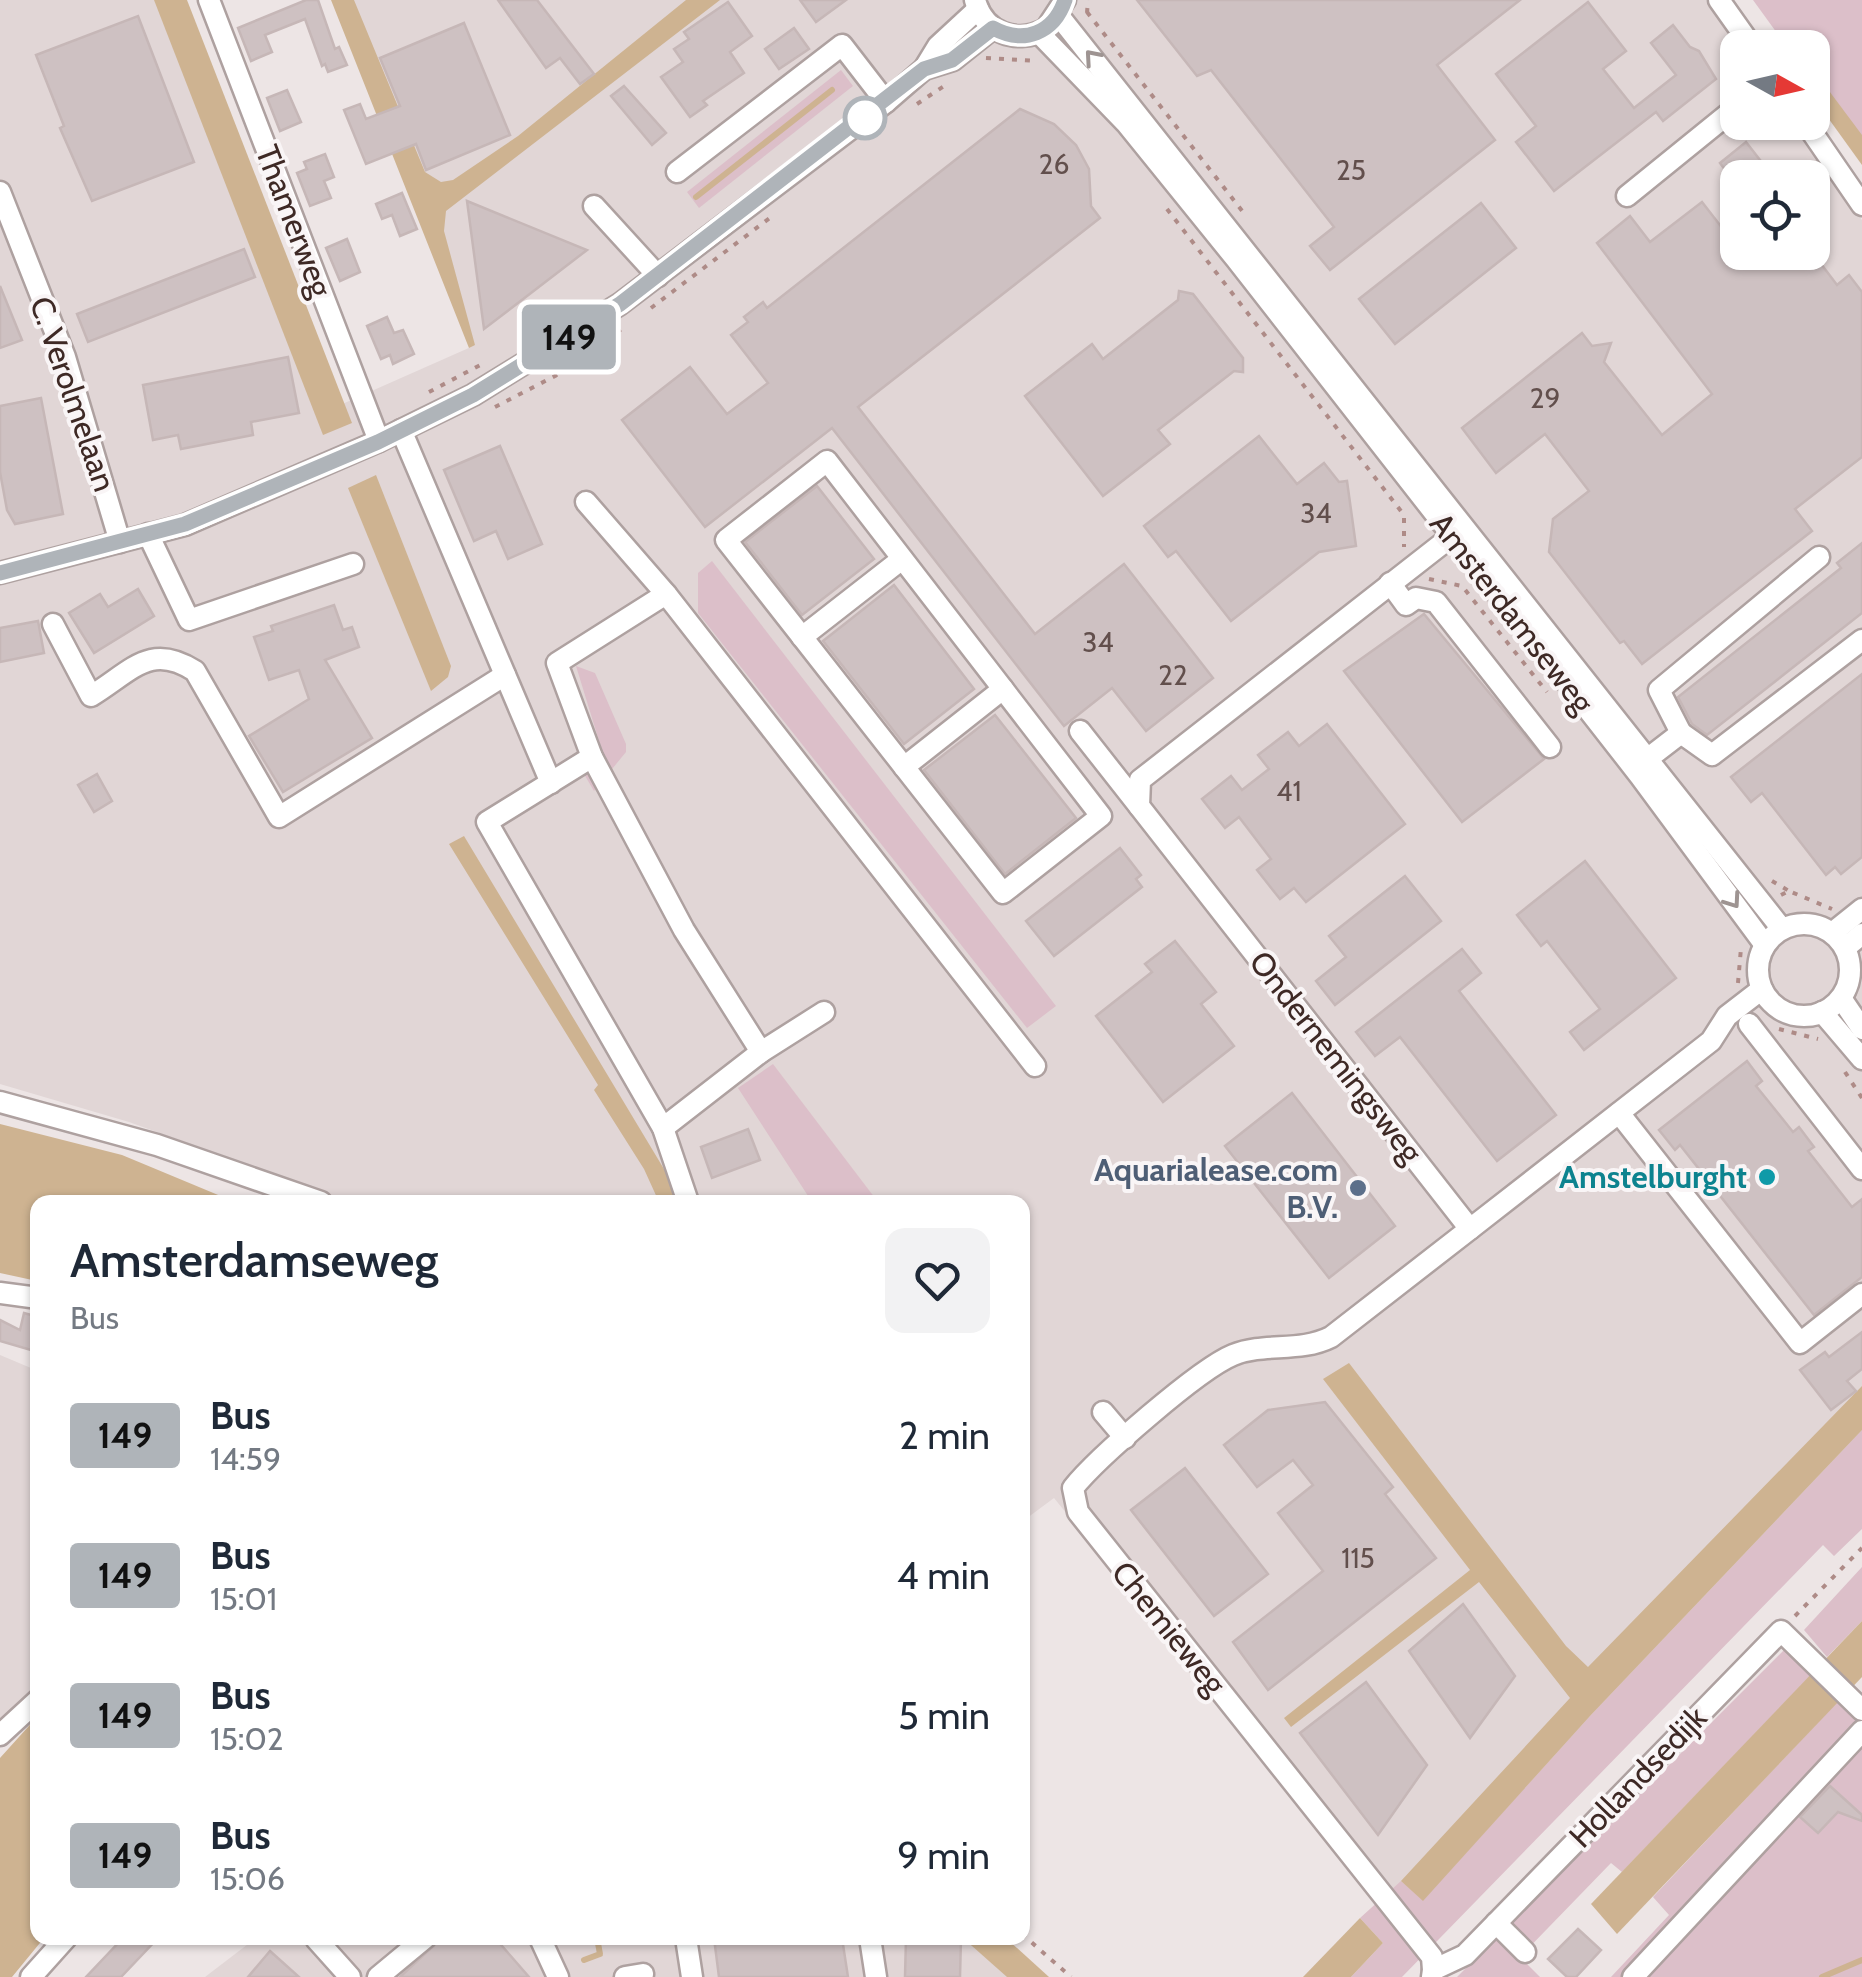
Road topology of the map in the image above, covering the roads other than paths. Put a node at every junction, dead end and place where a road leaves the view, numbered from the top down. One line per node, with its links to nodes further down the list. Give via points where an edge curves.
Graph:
1 (209, 0): 19 (street, Thamerweg)
2 (1719, 0): 6 (street)
3 (976, 4): 5 (street); 8 (street)
4 (1062, 8): 7 (street); 39 (street, Amsterdamseweg, one-way to 4)
5 (993, 28): 7 (street, via 1015,36); 8 (street, via 952,60)
6 (1740, 30)
7 (1039, 33): 22 (street, Amsterdamseweg, via 1126,123)
8 (924, 69): 9 (street)
9 (886, 102): 12 (street, via 842,46); 17 (street)
10 (1720, 121): 14 (street)
11 (1817, 140): 15 (street)
12 (677, 172)
13 (0, 192): 23 (street, C. Verolmelaan, via 65,357)
14 (1627, 196)
15 (1862, 205)
16 (594, 206): 17 (street)
17 (658, 276): 18 (street, via 545,352)
18 (401, 430): 19 (street); 33 (street)
19 (378, 442): 21 (street)
20 (586, 502): 29 (street)
21 (148, 534): 23 (street); 26 (street, via 190,620)
22 (1452, 536): 28 (street); 47 (street, Amsterdamseweg, one-way to 47)
23 (120, 542): 27 (street)
24 (1819, 557): 36 (street, via 1659,690)
25 (902, 559): 31 (street); 31 (street, via 827,461 740,528 726,540); 34 (street)
26 (353, 564)
27 (0, 573)
28 (1390, 583): 37 (street, via 1406,605 1416,598 1436,602); 44 (street, via 1140,780)
29 (666, 594): 38 (street, via 557,662); 55 (street)
30 (53, 624): 33 (street, via 91,696 158,655 195,672 279,817)
31 (802, 637): 40 (street)
32 (1862, 640): 36 (street, via 1712,755)
33 (505, 676): 42 (street)
34 (1003, 689): 40 (street); 43 (street)
35 (1080, 731): 41 (street, Ondernemingsweg)
36 (1680, 733): 39 (street)
37 (1550, 748)
38 (592, 757): 42 (street); 53 (street, via 684,930)
39 (1646, 760): 45 (street, Amsterdamseweg)
40 (904, 767): 43 (street, via 1003,894 1101,816)
41 (1114, 775): 43 (street); 44 (street, Ondernemingsweg)
42 (550, 782): 58 (street, via 487,822)
43 (1087, 797)
44 (1139, 806): 62 (street, Ondernemingsweg)
45 (1782, 929): 46 (street); 47 (street)
46 (1849, 929): 48 (street, via 1850,974)
47 (1765, 945): 49 (street)
48 (1840, 998): 51 (street); 52 (street)
49 (1758, 1006): 51 (street, via 1796,1016); 57 (street); 59 (street)
50 (824, 1012): 53 (street)
51 (1822, 1012): 54 (street)
52 (1862, 1029)
53 (761, 1052): 58 (street)
54 (1862, 1059)
55 (1035, 1066)
56 (0, 1102): 60 (street, via 50,1108)
57 (1619, 1113): 62 (street, via 1556,1173); 64 (street, via 1800,1343)
58 (663, 1128): 61 (street)
59 (1862, 1170)
60 (300, 1195)
61 (686, 1195)
62 (1470, 1228): 67 (street, Chemieweg, via 1374,1318 1311,1346 1233,1355)
63 (0, 1293): 65 (street)
64 (1862, 1294)
65 (30, 1297)
66 (1103, 1412): 67 (street)
67 (1125, 1438): 80 (street, Chemieweg, via 1072,1488 1078,1512 1329,1813 1432,1957)
68 (1856, 1704): 72 (street, Hollandsedijk, via 1781,1631)
69 (30, 1707): 71 (street)
70 (1862, 1731): 87 (street)
71 (0, 1735)
72 (1496, 1923): 79 (street); 80 (street, Hollandsedijk, via 1458,1961)
73 (60, 1945): 81 (street)
74 (321, 1945): 82 (street)
75 (416, 1945): 83 (street)
76 (543, 1945): 84 (street)
77 (687, 1945): 85 (street)
78 (871, 1945): 86 (street)
79 (1526, 1952)
80 (1433, 1973)
81 (31, 1977)
82 (350, 1977)
83 (378, 1977)
84 (558, 1977)
85 (692, 1977)
86 (876, 1977)
87 (1634, 1977)

